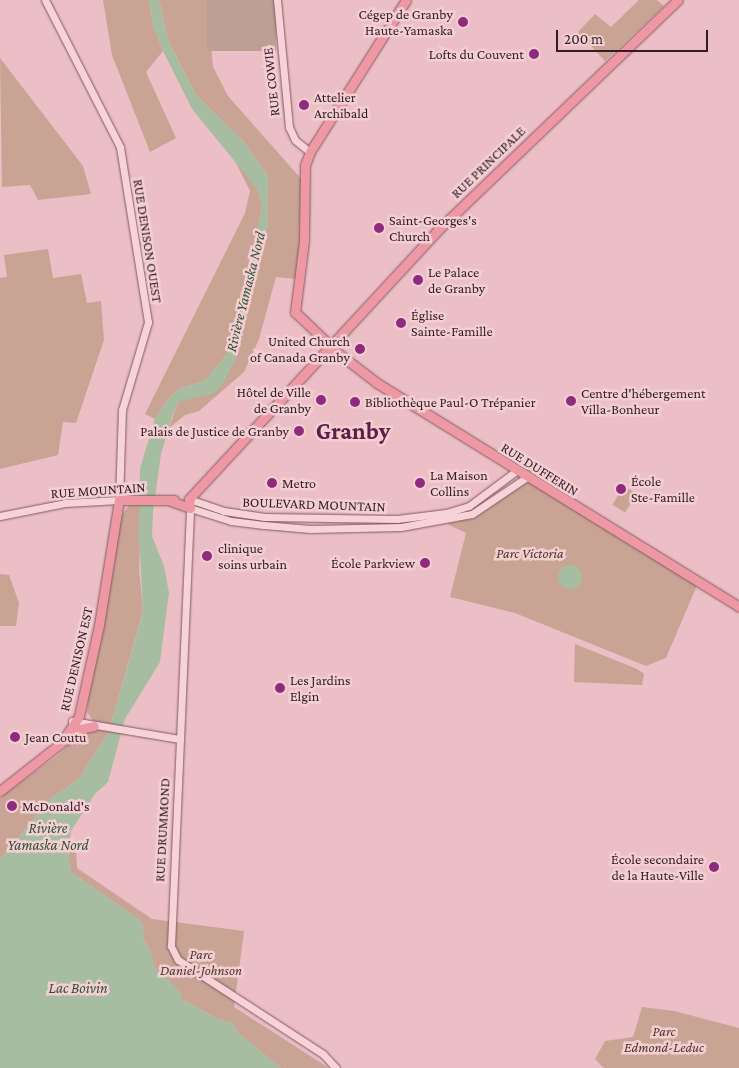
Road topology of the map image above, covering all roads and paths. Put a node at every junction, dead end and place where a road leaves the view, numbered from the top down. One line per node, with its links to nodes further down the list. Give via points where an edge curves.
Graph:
1 (45, 0): 9 (street, RUE DENISON OUEST, via 120,147 144,291 147,334 122,410)
2 (276, 0): 5 (street, RUE COWIE, via 289,127 295,140)
3 (406, 0): 5 (main road, RUE DUFFERIN)
4 (678, 0): 6 (main road, RUE PRINCIPALE, via 476,192)
5 (310, 152): 6 (main road, RUE DUFFERIN, via 304,174 304,241 293,306 298,317)
6 (331, 346): 7 (main road, RUE DUFFERIN, via 377,383); 10 (main road, RUE PRINCIPALE)
7 (516, 470): 8 (main road, RUE DUFFERIN); 10 (street, BOULEVARD MOUNTAIN, via 468,506 446,513 397,519 265,517)
8 (528, 477): 10 (street, BOULEVARD MOUNTAIN, via 472,514 401,528 264,526 231,521); 12 (main road, RUE DUFFERIN)
9 (119, 500): 10 (main road, RUE MOUNTAIN); 11 (street, RUE MOUNTAIN, via 64,503); 13 (main road, RUE DENISON EST)
10 (190, 503): 17 (street, RUE DRUMMOND)
11 (0, 516)
12 (739, 608)
13 (87, 683): 14 (main road, RUE DENISON EST); 15 (main road)
14 (82, 709): 15 (main road, RUE DENISON EST); 16 (main road)
15 (73, 721): 16 (street); 18 (main road, RUE DENISON EST); 19 (main road)
16 (96, 727): 17 (street); 18 (main road, via 80,729)
17 (179, 739): 21 (street, RUE DRUMMOND, via 170,937 173,953 236,1000 323,1054)
18 (61, 743): 19 (main road, RUE DENISON EST)
19 (39, 761): 20 (main road, RUE DENISON EST)
20 (0, 791)
21 (336, 1068)

